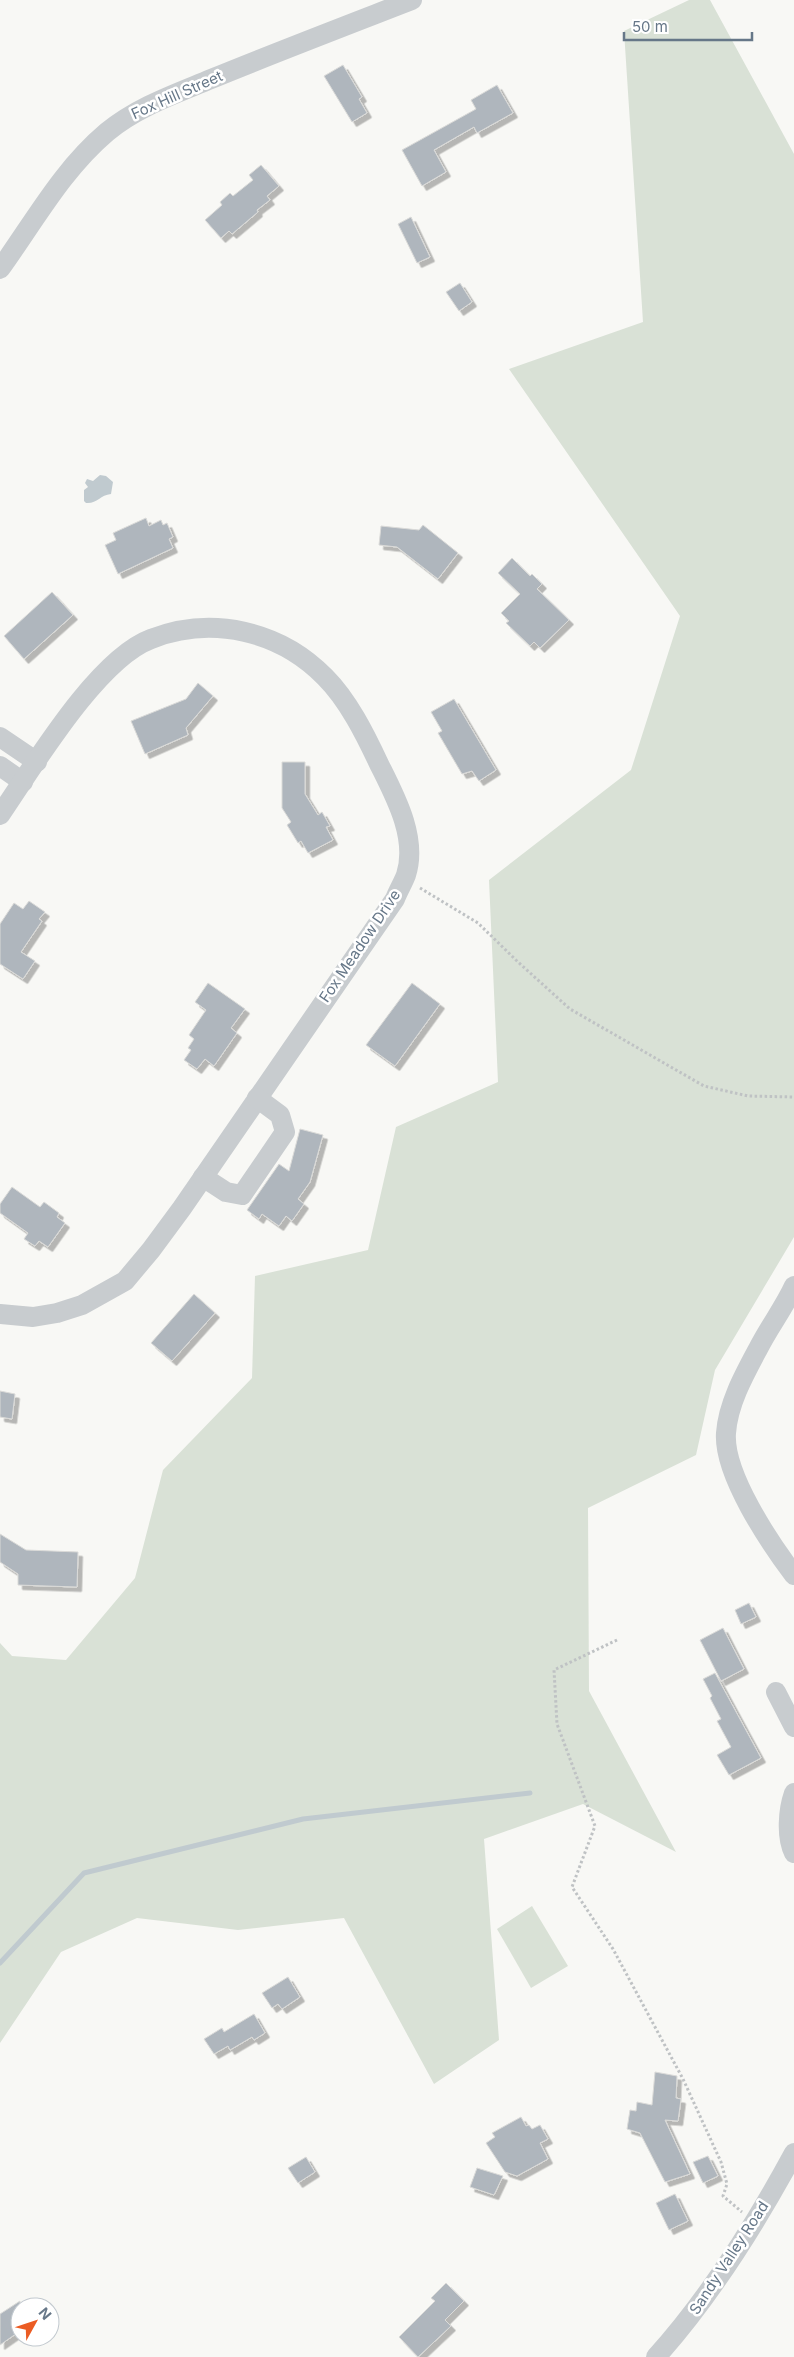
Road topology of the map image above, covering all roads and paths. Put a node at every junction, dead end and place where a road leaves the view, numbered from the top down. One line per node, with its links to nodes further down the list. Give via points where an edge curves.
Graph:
1 (412, 0): 2 (street, Fox Hill Street, via 151,104 124,119 72,167)
2 (0, 269)
3 (0, 737): 4 (street)
4 (37, 762): 6 (street, Fox Meadow Drive); 8 (street, Fox Meadow Drive, via 86,693 120,658 150,639 192,629 225,628 266,637 302,657 326,678 349,708 374,752 402,815 409,847)
5 (0, 766): 6 (street)
6 (23, 782): 7 (street, Fox Meadow Drive)
7 (0, 815)
8 (404, 880): 9 (path, via 478,923 570,1009 704,1086 748,1096); 10 (street, Fox Meadow Drive, via 395,899)
9 (794, 1097)
10 (258, 1098): 11 (street, Fox Meadow Drive); 11 (street, via 280,1115 285,1132 242,1194 226,1192)
11 (203, 1178): 13 (street, Fox Meadow Drive, via 125,1281 82,1305 57,1313 33,1316)
12 (794, 1286): 14 (street, via 758,1348 730,1407 726,1435 733,1473 744,1497)
13 (0, 1314)
14 (794, 1575)
15 (617, 1640): 21 (path, via 554,1670 557,1724 594,1826 572,1887 613,1949 683,2079 721,2162 727,2184 723,2196)
16 (776, 1692): 17 (street)
17 (794, 1727)
18 (794, 1793): 19 (street, via 790,1821 790,1845)
19 (794, 1853)
20 (794, 2153): 21 (street, Sandy Valley Road)
21 (754, 2221): 22 (street, Sandy Valley Road, via 686,2323)
22 (656, 2357)

